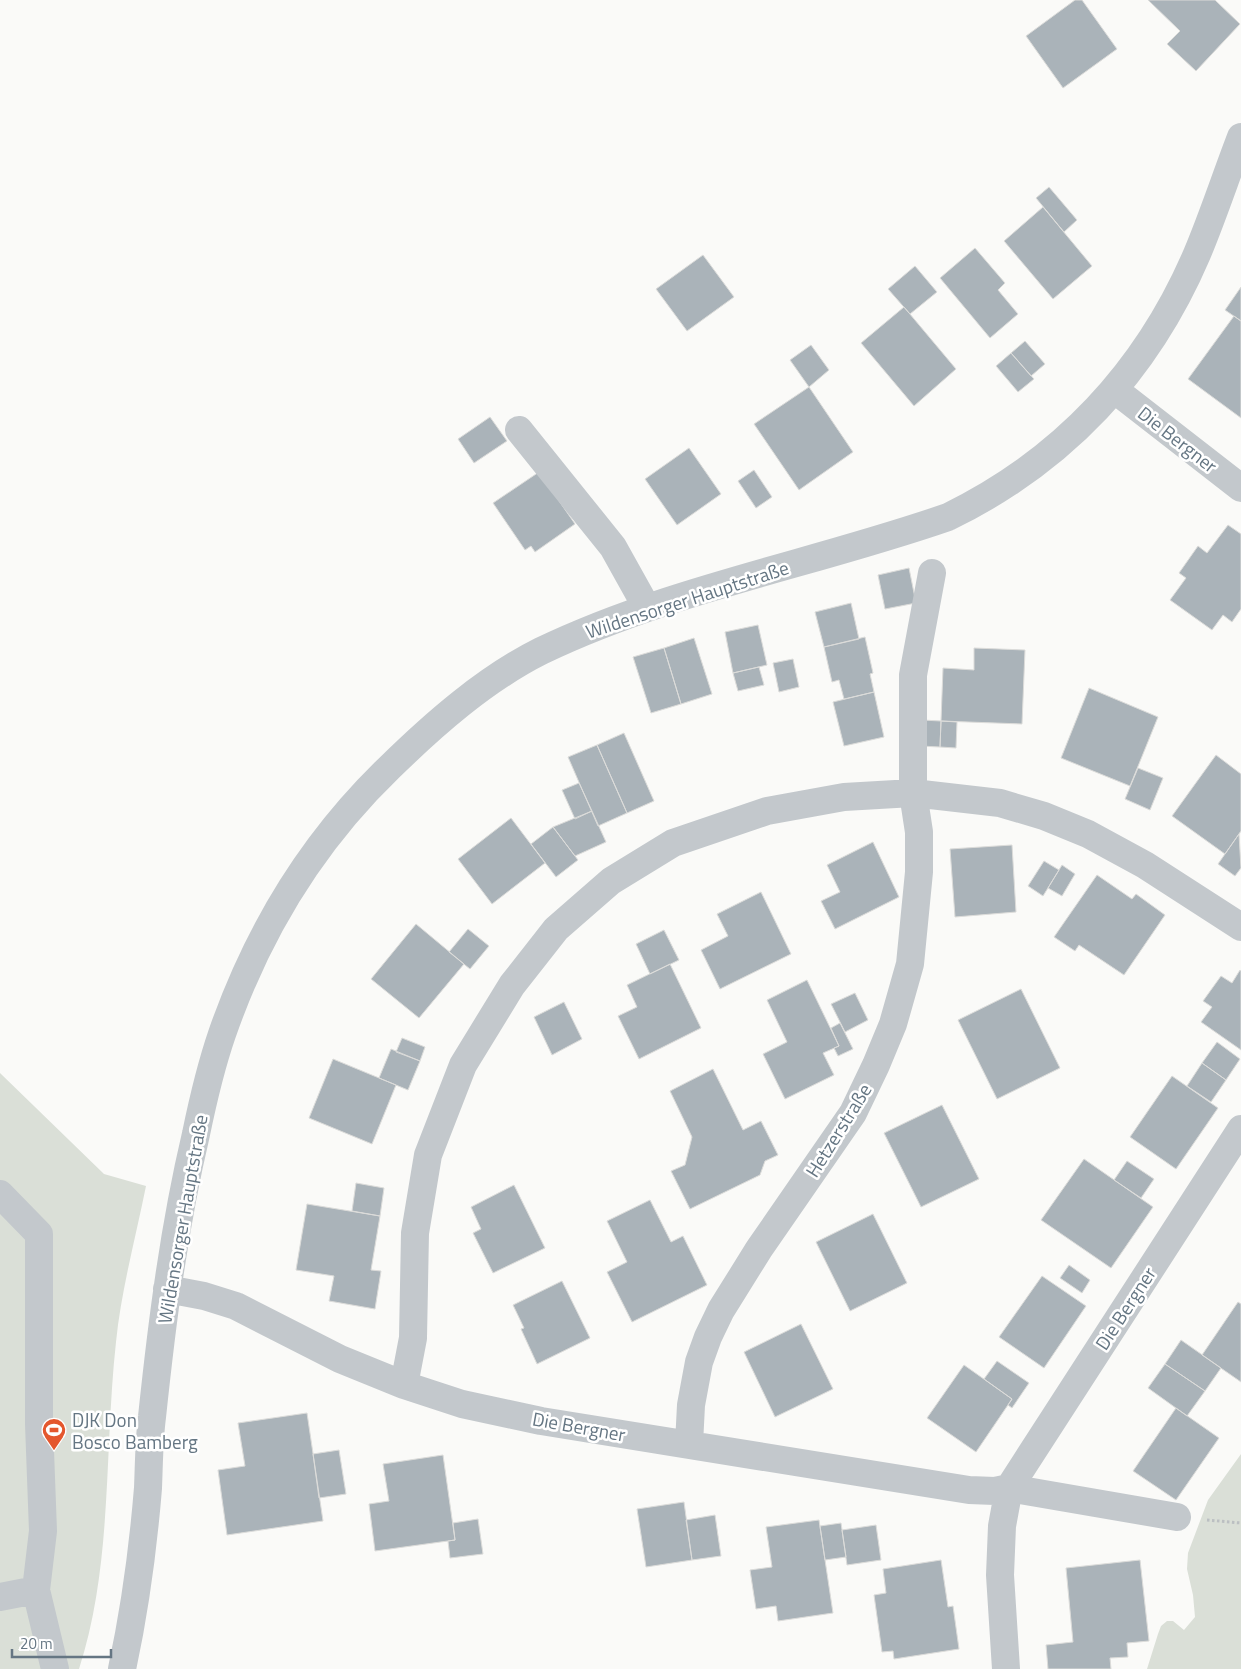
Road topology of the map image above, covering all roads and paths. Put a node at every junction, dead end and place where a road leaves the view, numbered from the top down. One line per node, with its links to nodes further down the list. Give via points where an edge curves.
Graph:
1 (1241, 137): 2 (street, Wildensorger Hauptstraße, via 1197,254 1178,294 1143,353)
2 (1115, 390): 4 (street, Die Bergner); 6 (street, Wildensorger Hauptstraße, via 1086,421 1028,471 987,498 948,516)
3 (519, 430): 6 (street, via 613,547)
4 (1241, 488)
5 (932, 573): 7 (street, Hetzerstraße, via 913,675)
6 (647, 608): 11 (street, Wildensorger Hauptstraße, via 608,621 536,654 484,687 421,736 368,788 314,852 278,908 222,1034 184,1183)
7 (913, 793): 8 (street, via 1000,803 1044,816 1088,834 1145,865); 12 (street, via 844,797 767,811 673,843 611,881 556,929 512,985 463,1065 428,1155 415,1233 413,1338); 13 (street, Hetzerstraße, via 919,832 920,872 910,964 893,1024 853,1113 721,1310 699,1362 691,1406)
8 (1241, 927)
9 (1241, 1129): 14 (street, Die Bergner)
10 (0, 1194): 16 (street, via 39,1234 39,1424 43,1531)
11 (168, 1289): 12 (street, Die Bergner, via 236,1306 340,1358); 19 (street, Wildensorger Hauptstraße, via 151,1420 139,1576)
12 (404, 1385): 13 (street, Die Bergner, via 462,1404 541,1421)
13 (689, 1444): 14 (street, Die Bergner, via 969,1490)
14 (1009, 1488): 15 (street, Die Bergner); 20 (street, Die Bergner, via 1002,1526 1000,1575)
15 (1177, 1517)
16 (36, 1590): 17 (street); 18 (street)
17 (0, 1596)
18 (55, 1669)
19 (122, 1669)
20 (1006, 1669)

